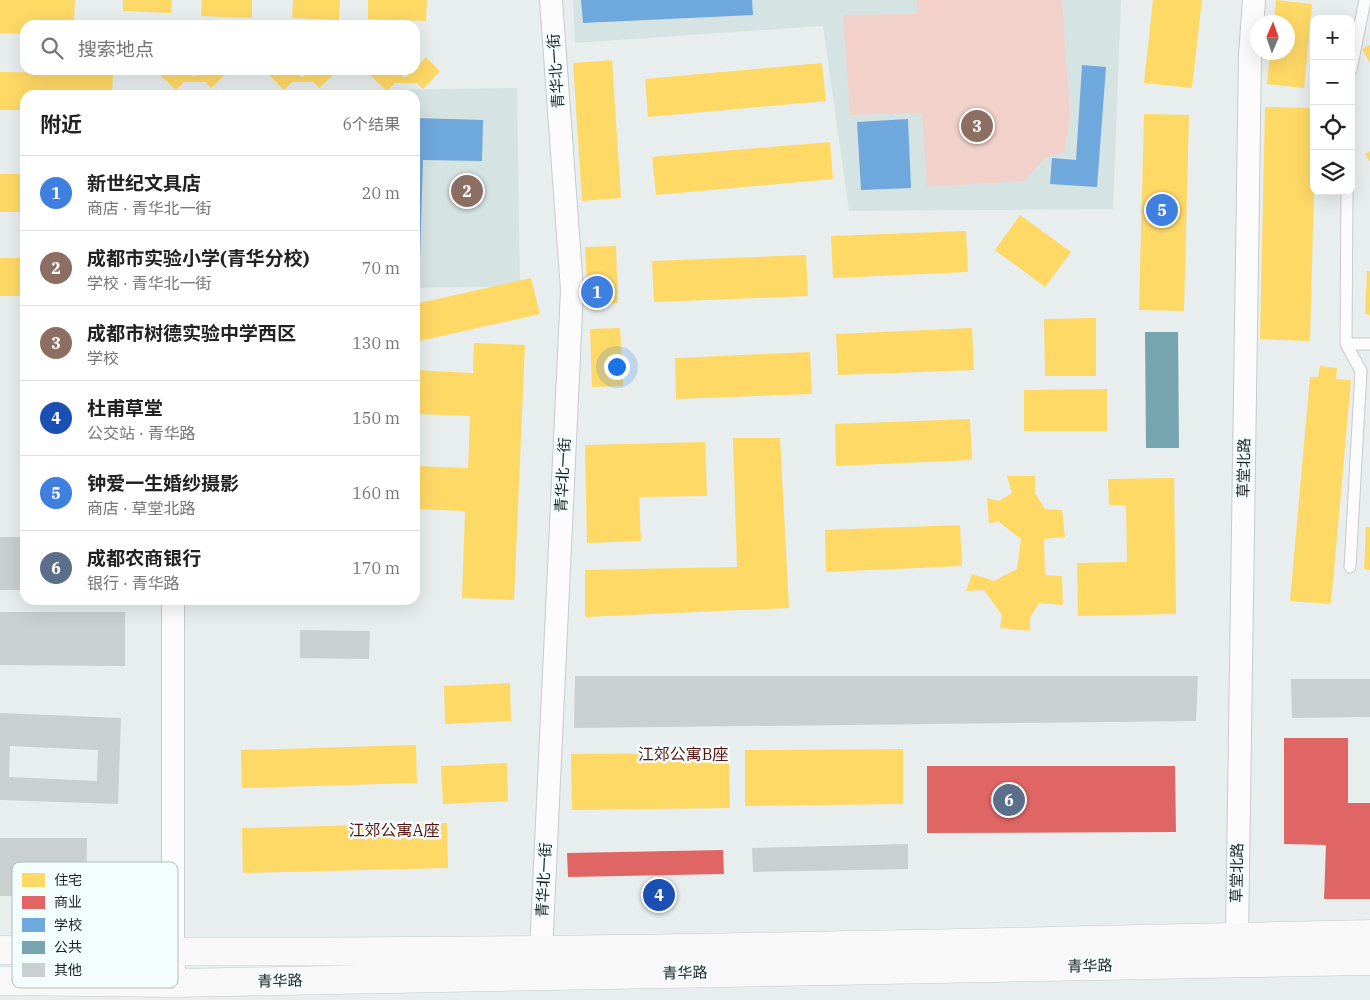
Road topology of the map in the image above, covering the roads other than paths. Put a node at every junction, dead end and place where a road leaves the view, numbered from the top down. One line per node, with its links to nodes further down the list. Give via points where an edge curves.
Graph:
1 (551, 0): 15 (street, 青华北一街, via 572,290)
2 (1254, 0): 14 (street, 草堂北路, via 1250,55)
3 (1365, 0): 4 (lane)
4 (1353, 60)
5 (1347, 195): 6 (lane)
6 (1346, 344): 7 (lane); 8 (lane, via 1360,371)
7 (1370, 344)
8 (1358, 423): 9 (lane); 10 (lane)
9 (1370, 423)
10 (1350, 567)
11 (173, 605): 12 (street)
12 (173, 862)
13 (1370, 934): 14 (main road, 青华路)
14 (1236, 937): 15 (main road, 青华路)
15 (541, 951): 16 (main road, 青华路)
16 (178, 952)
17 (1370, 961): 18 (main road, 青华路)
18 (178, 983)

